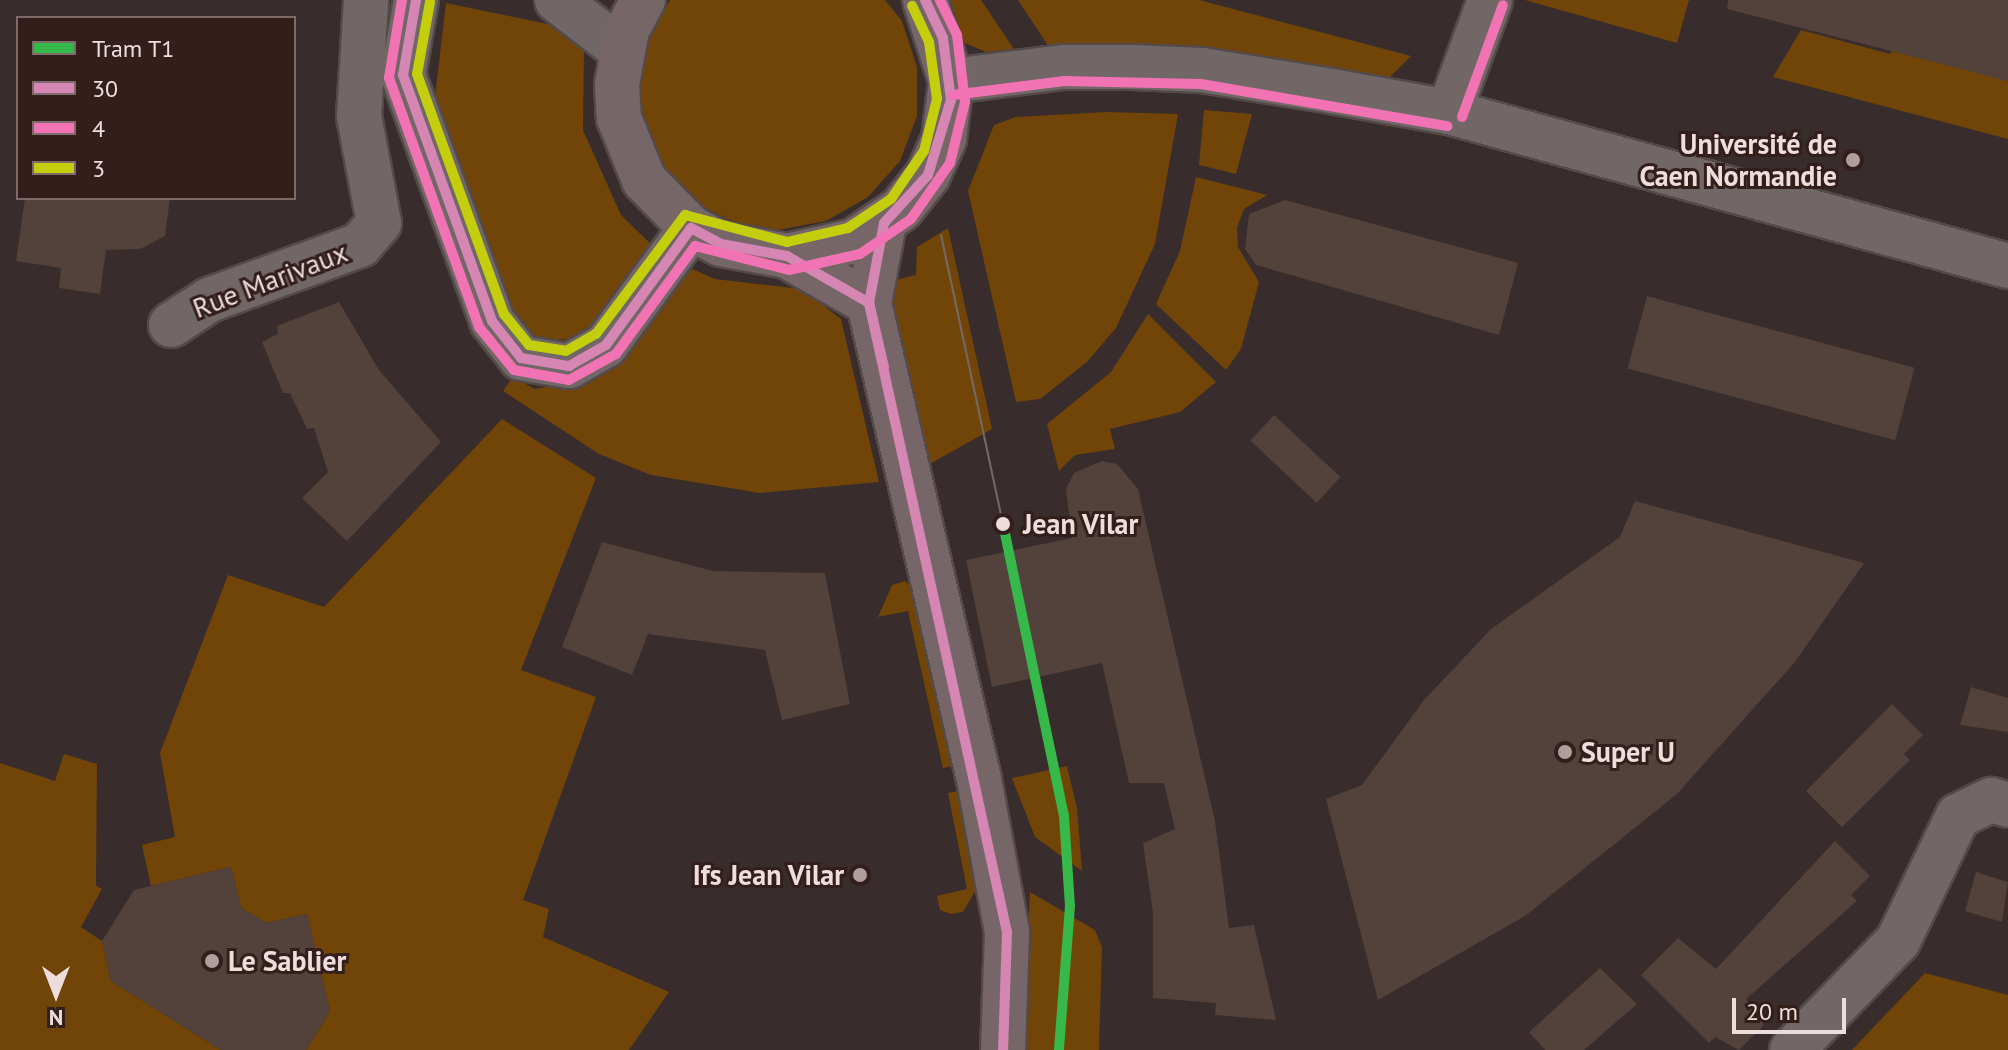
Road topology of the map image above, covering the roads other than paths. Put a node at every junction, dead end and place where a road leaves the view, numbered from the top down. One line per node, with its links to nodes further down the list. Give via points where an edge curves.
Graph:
1 (366, 0): 15 (street, Rue Marivaux, via 359,116 379,223 360,245 209,300)
2 (416, 0): 11 (street, via 403,75 492,321 521,358 569,366 606,345)
3 (557, 0): 7 (street)
4 (643, 0): 7 (main road)
5 (925, 0): 8 (main road, via 943,38)
6 (1490, 0): 9 (street)
7 (622, 50): 11 (main road, via 619,106 629,150 644,180)
8 (951, 81): 9 (street, via 1063,67 1202,70); 10 (main road, via 937,157)
9 (1449, 112): 13 (street)
10 (884, 223): 12 (main road, via 854,241); 14 (main road)
11 (691, 228): 12 (main road, via 721,244)
12 (787, 256): 14 (main road)
13 (2008, 266)
14 (869, 303): 17 (main road, via 1004,917)
15 (171, 325)
16 (2008, 805): 18 (street, via 1991,800 1958,816 1898,941)
17 (1003, 1050)
18 (1792, 1050)

